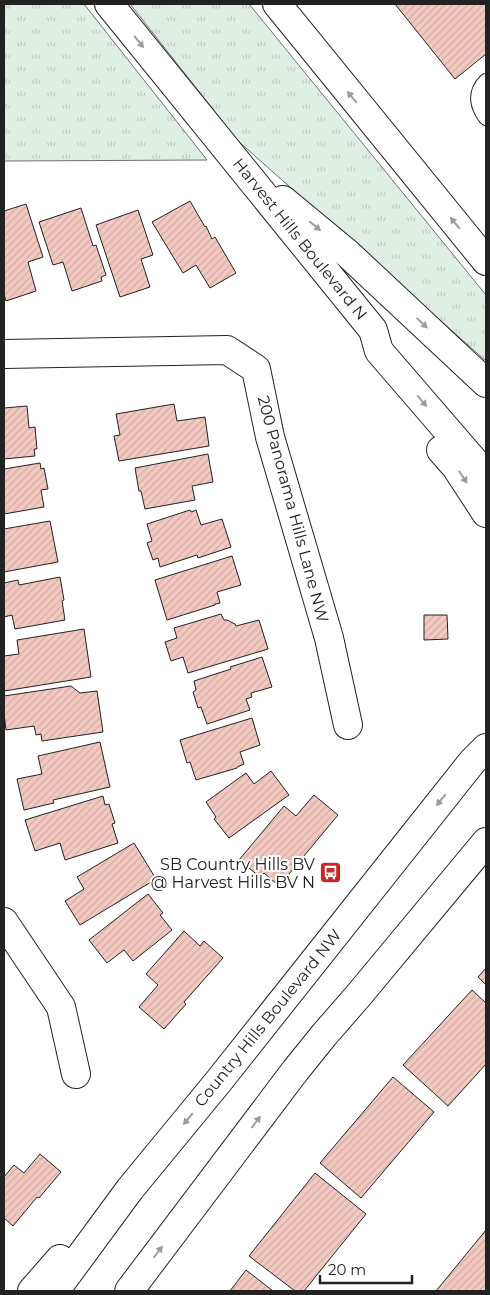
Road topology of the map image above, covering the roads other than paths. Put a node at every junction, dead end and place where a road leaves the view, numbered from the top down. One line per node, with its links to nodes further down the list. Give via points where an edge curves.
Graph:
1 (109, 4): 5 (main road, Harvest Hills Boulevard N, one-way to 5)
2 (277, 4): 6 (main road, one-way to 2)
3 (486, 81): 4 (lane, via 478,95 480,109)
4 (486, 118)
5 (237, 161): 7 (main road, Harvest Hills Boulevard N, via 373,330); 9 (main road, one-way to 9, via 347,253)
6 (486, 261)
7 (379, 350): 10 (main road, Harvest Hills Boulevard N, one-way to 10); 11 (main road, one-way to 11, via 400,403 456,466)
8 (4, 354): 12 (main road, 200 Panorama Hills Lane NW, via 227,350 256,369 270,437 329,638)
9 (486, 383)
10 (486, 475)
11 (486, 513)
12 (348, 725)
13 (486, 736): 14 (main road, Country Hills Boulevard NW)
14 (479, 755): 20 (main road, Country Hills Boulevard NW, one-way to 20)
15 (486, 842): 18 (main road)
16 (486, 870): 18 (main road, via 364,1006)
17 (4, 922): 19 (main road, via 61,1007)
18 (324, 1034): 23 (main road, one-way to 18)
19 (76, 1074)
20 (130, 1189): 21 (main road, via 76,1240); 22 (main road, Country Hills Boulevard NW)
21 (32, 1291)
22 (55, 1291)
23 (129, 1291)

